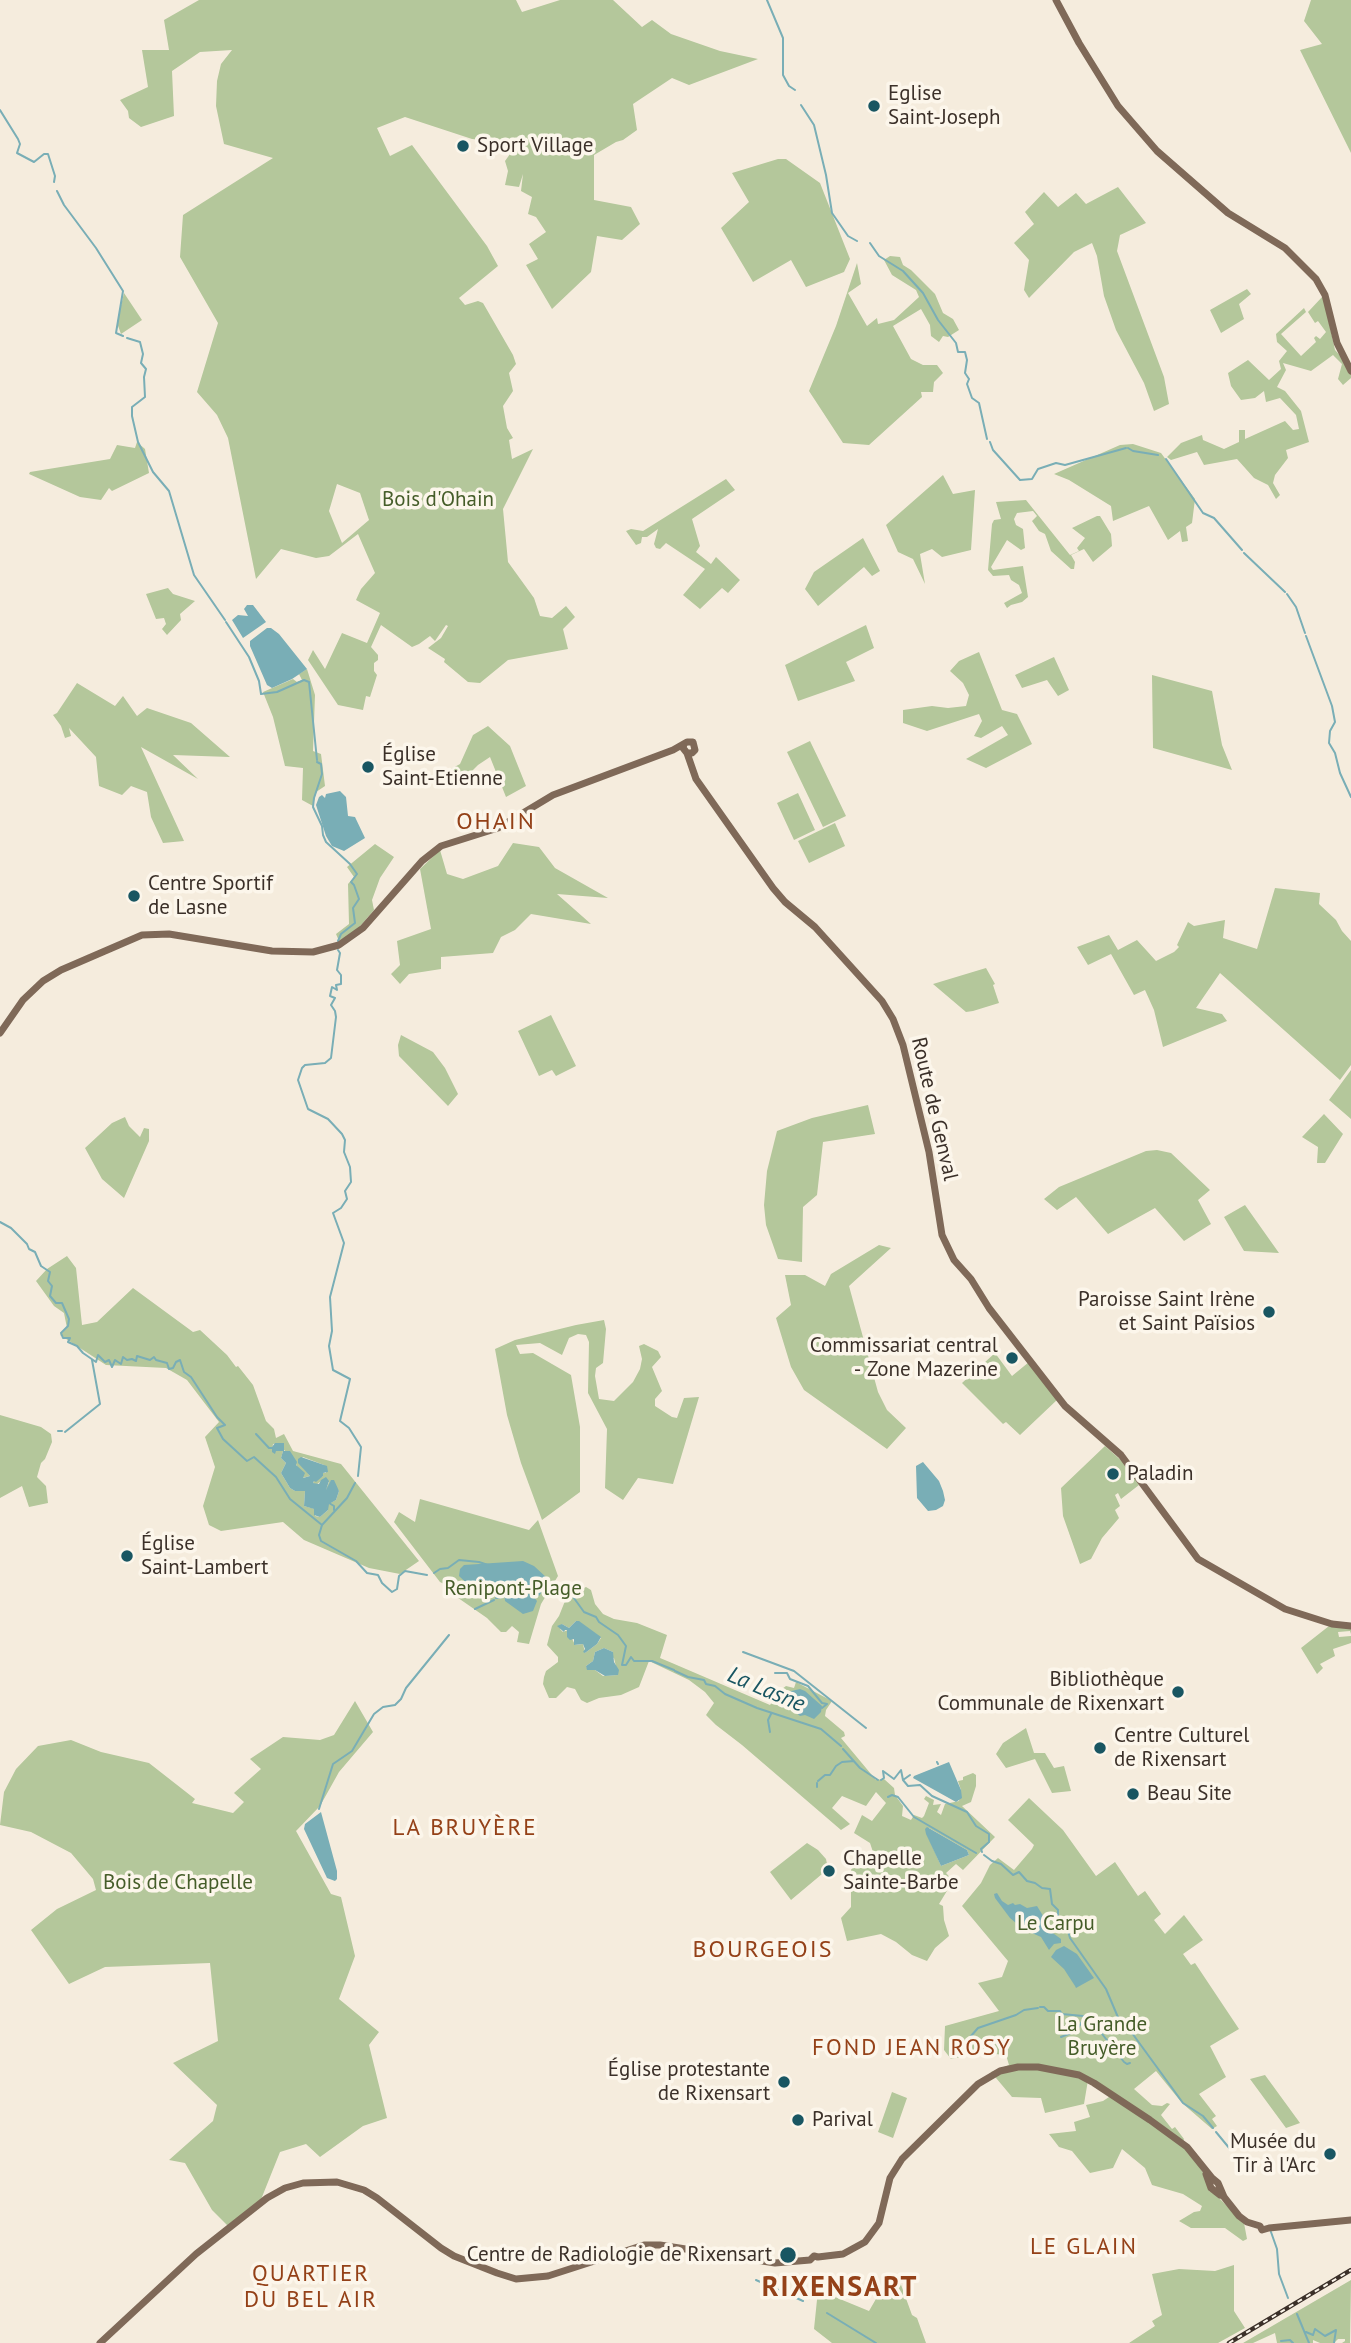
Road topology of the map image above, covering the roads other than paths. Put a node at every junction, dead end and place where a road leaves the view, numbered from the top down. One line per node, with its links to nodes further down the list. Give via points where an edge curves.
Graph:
1 (1056, 0): 2 (main road, via 1118,106 1157,152 1228,213 1285,248 1316,279)
2 (1351, 371)
3 (0, 1032): 4 (main road, Route de Genval, via 43,981 142,935 163,933 272,951 329,949 361,930 433,851 495,830 553,795 688,747 693,773 773,888 813,925 888,1009 898,1027 929,1152 941,1230 949,1252 989,1308 1075,1416 1126,1461 1193,1553 1289,1611)
4 (1351, 1626)
5 (1351, 2220): 6 (main road, via 1264,2227 1243,2219 1179,2140 1085,2078 1038,2067 1009,2068 978,2084 902,2159 888,2183 879,2223 865,2242 843,2254 775,2263 644,2245 548,2276 522,2279 490,2271 443,2250 364,2190 337,2182 303,2183 267,2198 196,2254)
6 (100, 2343)

